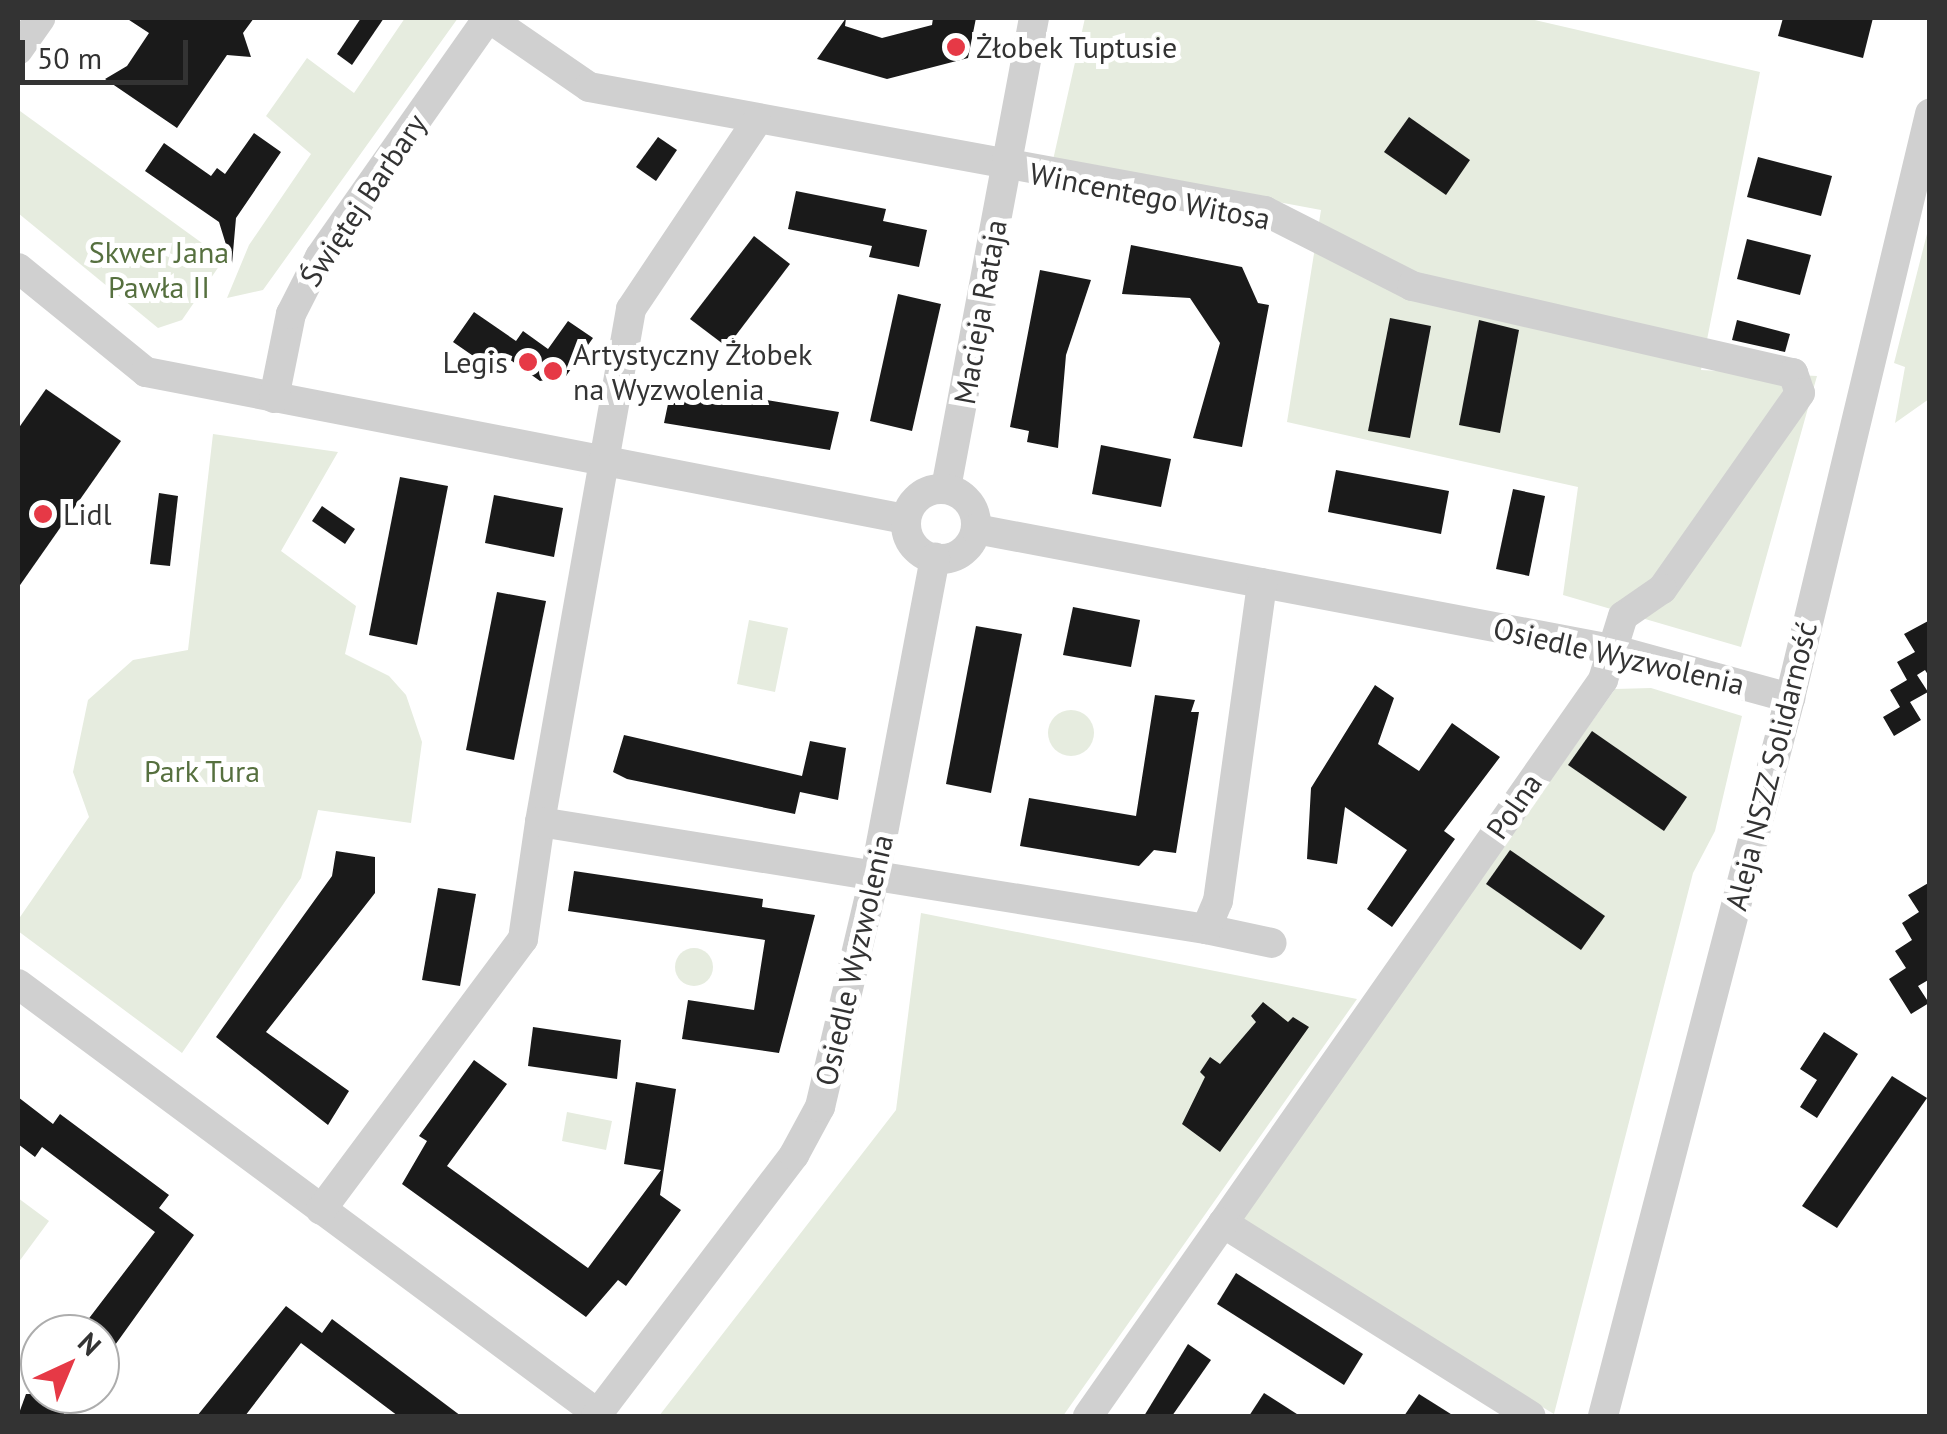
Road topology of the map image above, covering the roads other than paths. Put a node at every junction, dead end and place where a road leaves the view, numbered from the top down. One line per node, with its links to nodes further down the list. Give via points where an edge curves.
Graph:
1 (40, 18): 4 (street)
2 (489, 18): 6 (street, Wincentego Witosa, via 589,87); 11 (street, Świętej Barbary, via 320,257 291,314)
3 (1034, 18): 7 (street, Macieja Rataja)
4 (18, 50)
5 (1930, 114): 8 (street, Aleja NSZZ Solidarność)
6 (756, 122): 7 (street, Wincentego Witosa); 12 (street, via 631,309)
7 (1006, 169): 10 (street, Wincentego Witosa, via 1265,211 1412,286 1782,364); 13 (street, Macieja Rataja)
8 (1923, 173): 19 (street, Aleja NSZZ Solidarność)
9 (18, 268): 11 (street, via 146,372)
10 (1800, 392): 18 (street, Polna, via 1662,590 1623,616)
11 (274, 398): 12 (street)
12 (604, 460): 14 (street); 20 (street)
13 (946, 488): 14 (street, via 919,496); 15 (street, via 969,502)
14 (906, 519): 16 (street, via 912,545)
15 (976, 529): 16 (street, via 961,552); 17 (street, Osiedle Wyzwolenia)
16 (935, 558): 21 (street, Osiedle Wyzwolenia)
17 (1262, 583): 18 (street, Osiedle Wyzwolenia); 22 (street, via 1218,901)
18 (1611, 649): 19 (street, Osiedle Wyzwolenia); 26 (street, Polna, via 1602,680)
19 (1790, 698): 30 (street, Aleja NSZZ Solidarność)
20 (540, 822): 21 (street); 25 (street, via 523,939)
21 (876, 870): 22 (street); 27 (street, Osiedle Wyzwolenia, via 820,1107 794,1155)
22 (1206, 928): 23 (street)
23 (1272, 943)
24 (18, 984): 25 (street, Osiedle Wyzwolenia)
25 (321, 1210): 27 (street, Osiedle Wyzwolenia)
26 (1223, 1224): 28 (street, Polna); 29 (street)
27 (597, 1415)
28 (1088, 1416)
29 (1531, 1416)
30 (1603, 1416)

